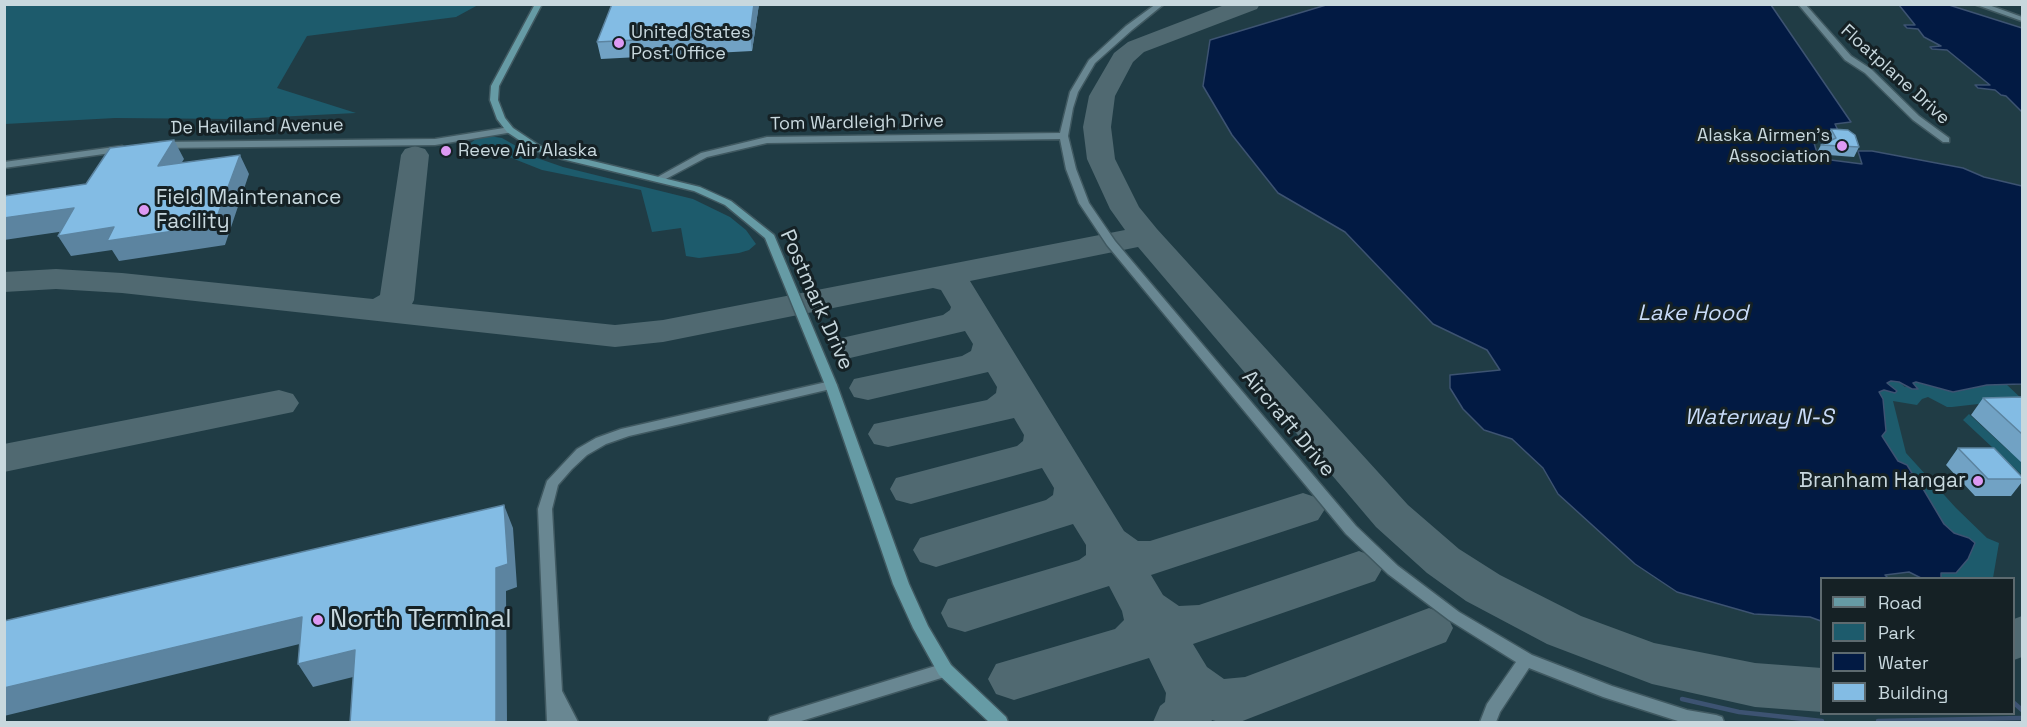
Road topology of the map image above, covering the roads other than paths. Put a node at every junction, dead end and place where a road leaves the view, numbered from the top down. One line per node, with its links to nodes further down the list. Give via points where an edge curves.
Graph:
1 (539, 4): 6 (street, Postmark Drive, via 495,86 497,112)
2 (1161, 4): 7 (street, Aircraft Drive, via 1092,62 1074,92)
3 (1801, 4): 8 (street, Floatplane Drive, via 1848,58)
4 (1977, 4): 5 (street)
5 (2022, 19)
6 (510, 130): 9 (street, De Havilland Avenue, via 435,142); 12 (street, Postmark Drive, via 537,148)
7 (1064, 136): 12 (street, Tom Wardleigh Drive, via 794,138 704,154); 14 (street, Aircraft Drive, via 1084,202 1111,243 1352,530 1393,570 1454,616)
8 (1946, 140)
9 (151, 146)
10 (132, 148): 11 (street)
11 (4, 165)
12 (658, 179): 13 (street, Postmark Drive, via 697,189 728,203 770,237)
13 (831, 385): 15 (street, Postmark Drive, via 901,584); 16 (street, via 626,432 601,441 567,466 552,484 545,509)
14 (1526, 660): 21 (street); 22 (street, Aircraft Drive, via 1620,695)
15 (945, 670): 19 (street); 20 (street, Postmark Drive)
16 (553, 690): 17 (street); 18 (street)
17 (555, 723)
18 (570, 723)
19 (776, 723)
20 (1000, 723)
21 (1488, 723)
22 (1716, 723)

